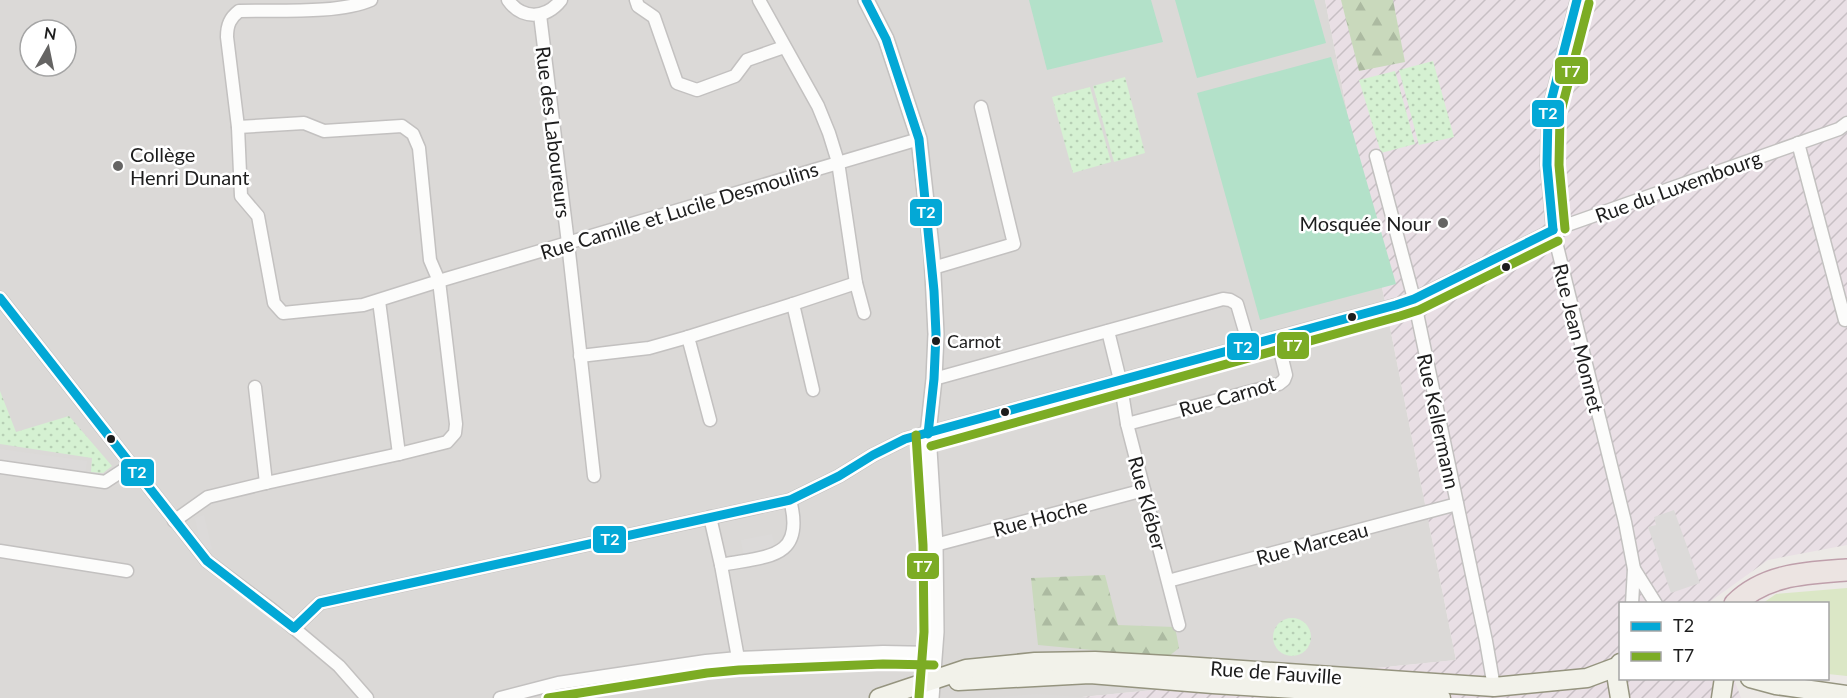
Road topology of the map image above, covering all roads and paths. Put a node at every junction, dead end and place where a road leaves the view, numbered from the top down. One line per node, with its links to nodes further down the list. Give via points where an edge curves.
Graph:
1 (371, 0): 8 (street, via 338,8)
2 (508, 0): 9 (street, via 520,12)
3 (561, 0): 9 (street)
4 (636, 0): 10 (street, via 654,17 677,83 698,90 735,76 747,60)
5 (759, 0): 10 (street)
6 (866, 0): 14 (street, via 886,39)
7 (1577, 0): 18 (street, Rue Jean Monnet, via 1548,113 1547,165)
8 (307, 5): 13 (street, via 239,11 232,17 226,37)
9 (540, 15): 19 (street, Rue des Laboureurs)
10 (784, 46): 17 (street, via 818,106)
11 (981, 107): 20 (street, via 1014,244)
12 (1847, 123): 15 (street, Rue du Luxembourg)
13 (238, 127): 21 (street, via 304,123 324,131 402,126 413,134 419,148 429,260); 25 (street, Rue Camille et Lucile Desmoulins, via 241,196 258,216 274,303 283,313)
14 (918, 139): 17 (street, Rue Camille et Lucile Desmoulins); 20 (street)
15 (1798, 143): 18 (street, Rue du Luxembourg); 28 (street)
16 (1376, 156): 24 (street, Rue Kellermann)
17 (838, 162): 19 (street, Rue Camille et Lucile Desmoulins); 22 (street)
18 (1553, 230): 24 (street, Rue du Luxembourg); 54 (street, Rue Jean Monnet, via 1617,484)
19 (568, 243): 21 (street, Rue Camille et Lucile Desmoulins); 33 (street, Rue des Laboureurs)
20 (933, 268): 34 (street)
21 (439, 281): 25 (street, Rue Camille et Lucile Desmoulins); 41 (street, via 455,433 447,442)
22 (856, 283): 26 (street); 27 (street)
23 (0, 298): 42 (street)
24 (1414, 299): 31 (street); 48 (street, Rue Kellermann)
25 (379, 301): 41 (street)
26 (792, 304): 30 (street); 37 (street)
27 (864, 314)
28 (1845, 320)
29 (1108, 331): 32 (street, via 1223,299 1237,304); 34 (street); 35 (street, Rue Kléber)
30 (688, 337): 33 (street, via 649,348); 38 (street)
31 (1277, 338): 32 (street); 39 (street, Rue Carnot, via 1286,375 1279,384)
32 (1249, 345): 35 (street)
33 (580, 356): 44 (street, Rue des Laboureurs)
34 (934, 379): 40 (street)
35 (1120, 380): 39 (street, Rue Kléber); 40 (street)
36 (255, 387): 45 (street)
37 (813, 390)
38 (710, 420)
39 (1127, 424): 46 (street, Rue Kléber)
40 (928, 434): 47 (street, via 905,439); 51 (street)
41 (399, 454): 45 (street)
42 (131, 465): 43 (street, via 105,482); 50 (street)
43 (0, 467)
44 (594, 476)
45 (266, 483): 50 (street, via 208,496)
46 (1144, 490): 51 (street, Rue Hoche); 57 (street, Rue Kléber)
47 (790, 500): 49 (street); 53 (street, via 793,535 786,548)
48 (1456, 504): 57 (street, Rue Marceau); 69 (street, Rue Kellermann)
49 (710, 517): 53 (street); 62 (street, via 320,603)
50 (174, 520): 62 (street, via 207,561)
51 (936, 545): 63 (street)
52 (0, 552): 56 (street)
53 (721, 565): 64 (street)
54 (1634, 569): 58 (street, Rue Jean Monnet); 59 (street, Rue Jean Monnet)
55 (1847, 570): 60 (highway, via 1797,574 1766,582)
56 (127, 571)
57 (1168, 581): 61 (street, Rue Kléber)
58 (1632, 602)
59 (1655, 602)
60 (1736, 602)
61 (1179, 625)
62 (294, 628): 72 (street, via 339,666)
63 (934, 653): 64 (street); 70 (street)
64 (738, 658): 73 (street, via 558,683)
65 (1619, 664): 69 (main road, Rue de Fauville, via 1587,678)
66 (1619, 669): 76 (main road)
67 (1724, 680): 77 (main road)
68 (1757, 680): 71 (main road)
69 (1494, 687): 70 (main road, Rue de Fauville, via 1095,662 1035,662 973,668)
70 (932, 690): 74 (main road, Rue de Fauville); 75 (main road, Rue de Fauville, via 967,681 1090,674)
71 (1847, 695)
72 (367, 698)
73 (500, 698)
74 (879, 698)
75 (1442, 698)
76 (1620, 698)
77 (1721, 698)

